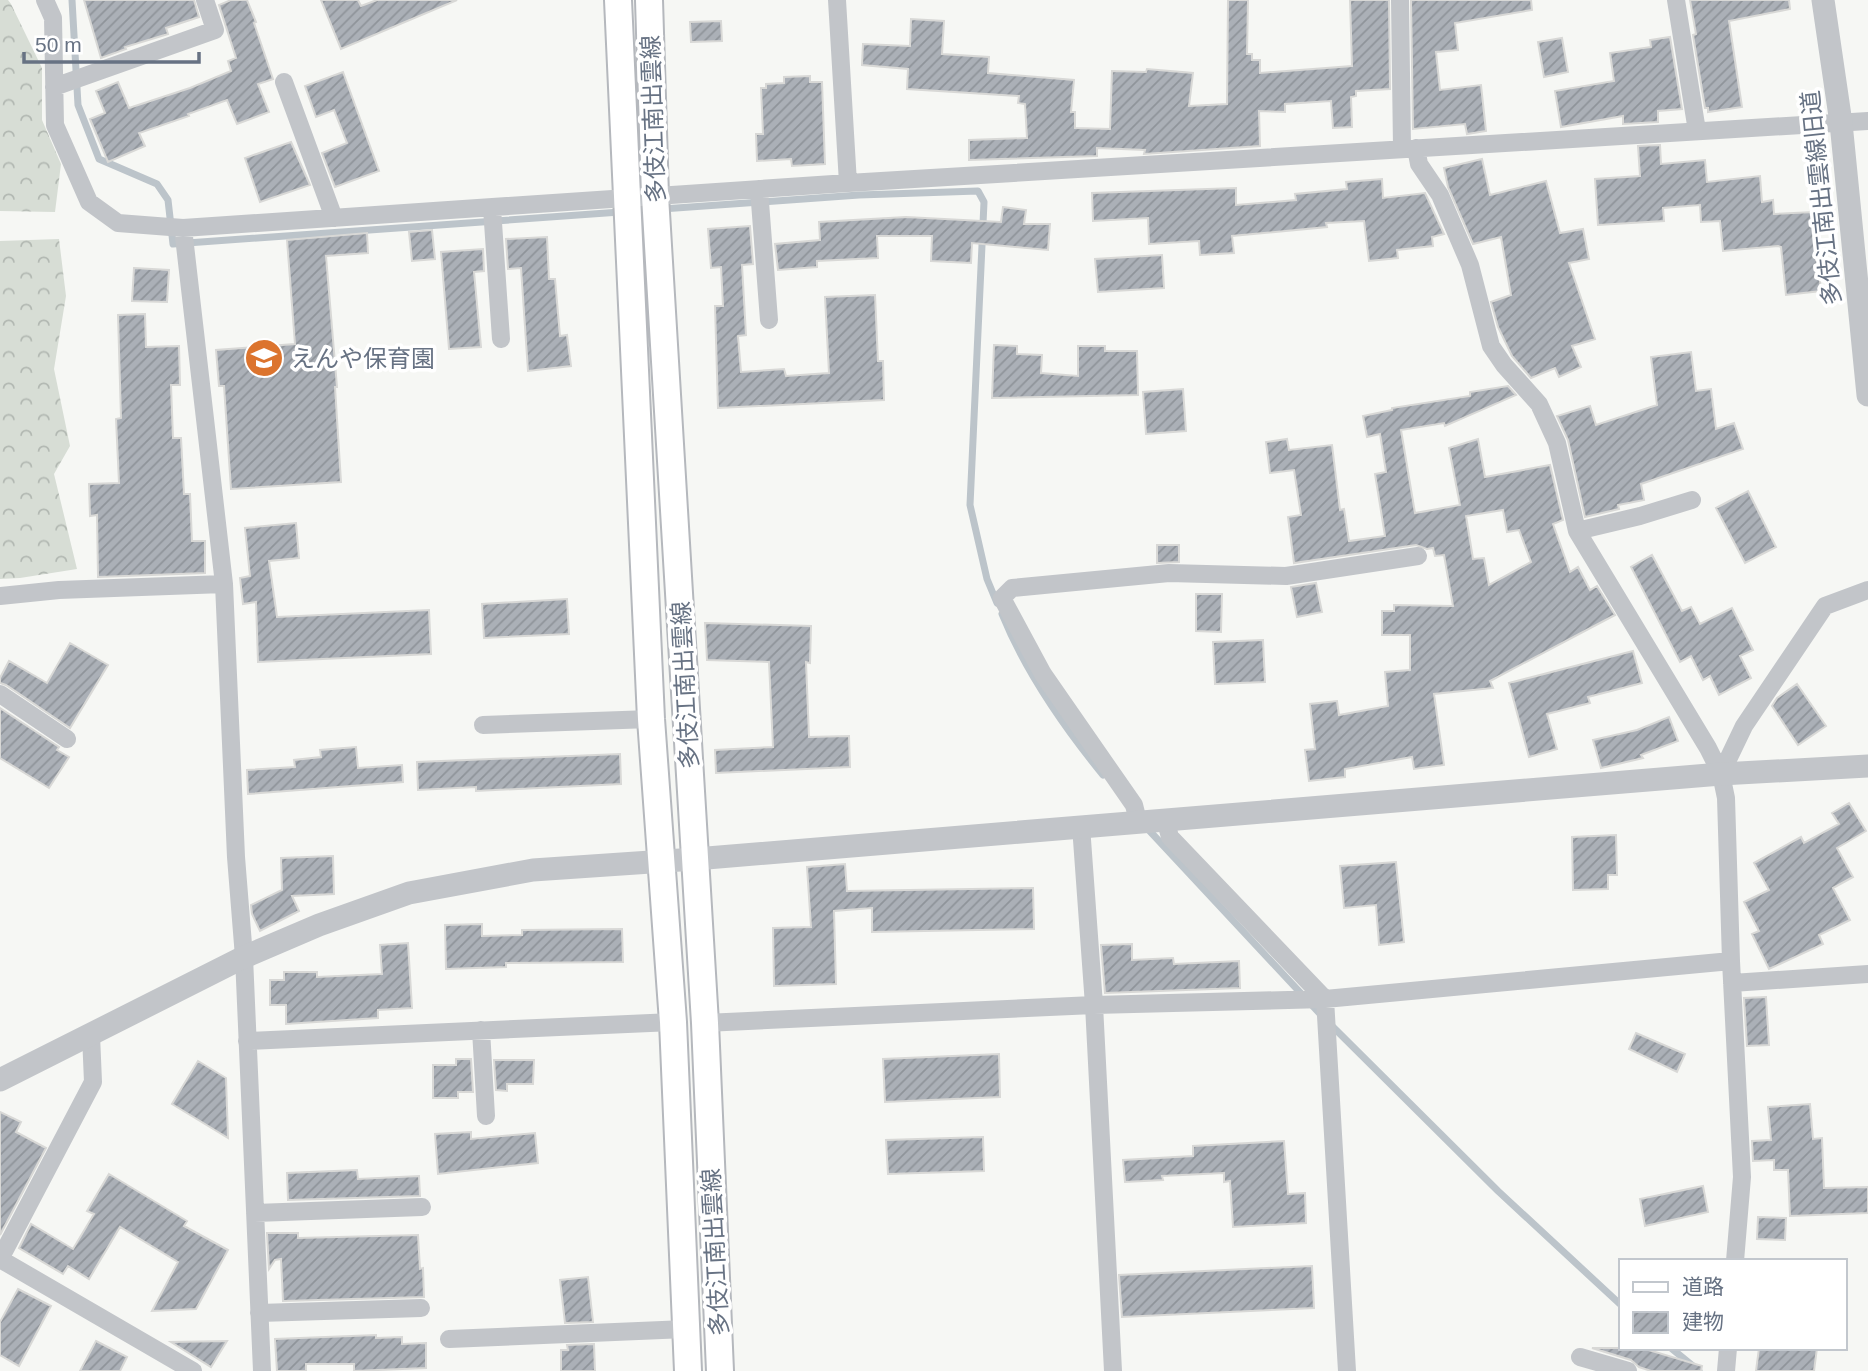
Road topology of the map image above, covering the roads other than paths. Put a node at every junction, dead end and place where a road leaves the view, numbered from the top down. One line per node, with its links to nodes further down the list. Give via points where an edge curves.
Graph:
1 (44, 0): 10 (street, via 53,18)
2 (205, 0): 10 (street, via 215,30)
3 (618, 0): 18 (main road, 多伎江南出雲線)
4 (649, 0): 17 (main road, 多伎江南出雲線)
5 (837, 0): 15 (street)
6 (1400, 0): 14 (street)
7 (1676, 0): 13 (street)
8 (1823, 0): 12 (street, 多伎江南出雲線旧道)
9 (284, 82): 20 (street)
10 (54, 87): 21 (street, via 55,125 89,202 117,223)
11 (1868, 121): 12 (street)
12 (1841, 122): 13 (street); 24 (street, 多伎江南出雲線旧道)
13 (1697, 131): 14 (street)
14 (1409, 148): 15 (street); 26 (street, via 1440,195 1470,265 1491,346 1539,404 1557,443)
15 (848, 183): 16 (street)
16 (759, 189): 17 (street); 22 (street)
17 (655, 196): 18 (street); 40 (main road, 多伎江南出雲線)
18 (626, 198): 19 (street); 32 (main road, 多伎江南出雲線)
19 (492, 208): 20 (street); 23 (street)
20 (334, 218): 21 (street)
21 (183, 228): 28 (street)
22 (769, 320)
23 (501, 339)
24 (1868, 393)
25 (1692, 500): 26 (street)
26 (1577, 531): 36 (street)
27 (1418, 556): 38 (street, via 1286,576 1168,573 1012,588 1002,598 1043,674 1135,805)
28 (224, 584): 30 (street); 42 (street)
29 (1868, 590): 36 (street, via 1825,606 1744,726)
30 (0, 596)
31 (0, 694): 34 (street)
32 (651, 719): 33 (street); 41 (main road, 多伎江南出雲線)
33 (483, 725)
34 (68, 739)
35 (1868, 766): 36 (street)
36 (1721, 774): 37 (street); 43 (street, via 1726,798)
37 (1166, 819): 38 (street); 46 (street, via 1170,836)
38 (1138, 821): 39 (street)
39 (1082, 826): 40 (street); 47 (street)
40 (695, 859): 41 (street); 49 (main road, 多伎江南出雲線)
41 (661, 862): 42 (street, via 533,870 409,893); 48 (main road, 多伎江南出雲線)
42 (244, 957): 51 (street); 52 (street)
43 (1731, 961): 45 (street); 46 (street)
44 (1868, 974): 45 (street)
45 (1732, 983): 58 (street, via 1742,1177)
46 (1325, 999): 47 (street); 70 (street)
47 (1094, 1005): 49 (street); 69 (street)
48 (673, 1022): 50 (street); 61 (main road, 多伎江南出雲線)
49 (705, 1023): 68 (main road, 多伎江南出雲線)
50 (481, 1030): 52 (street); 54 (street)
51 (91, 1035): 53 (street); 57 (street, via 93,1082)
52 (247, 1041): 56 (street)
53 (0, 1080)
54 (486, 1116)
55 (422, 1207): 56 (street)
56 (255, 1213): 60 (street)
57 (0, 1259): 65 (street)
58 (1735, 1259)
59 (421, 1308): 60 (street)
60 (259, 1314): 66 (street)
61 (686, 1329): 62 (street); 67 (main road, 多伎江南出雲線)
62 (449, 1339)
63 (1728, 1350): 72 (street)
64 (1580, 1357): 71 (street)
65 (193, 1371)
66 (262, 1371)
67 (688, 1371)
68 (720, 1371)
69 (1112, 1371)
70 (1347, 1371)
71 (1628, 1371)
72 (1726, 1371)

